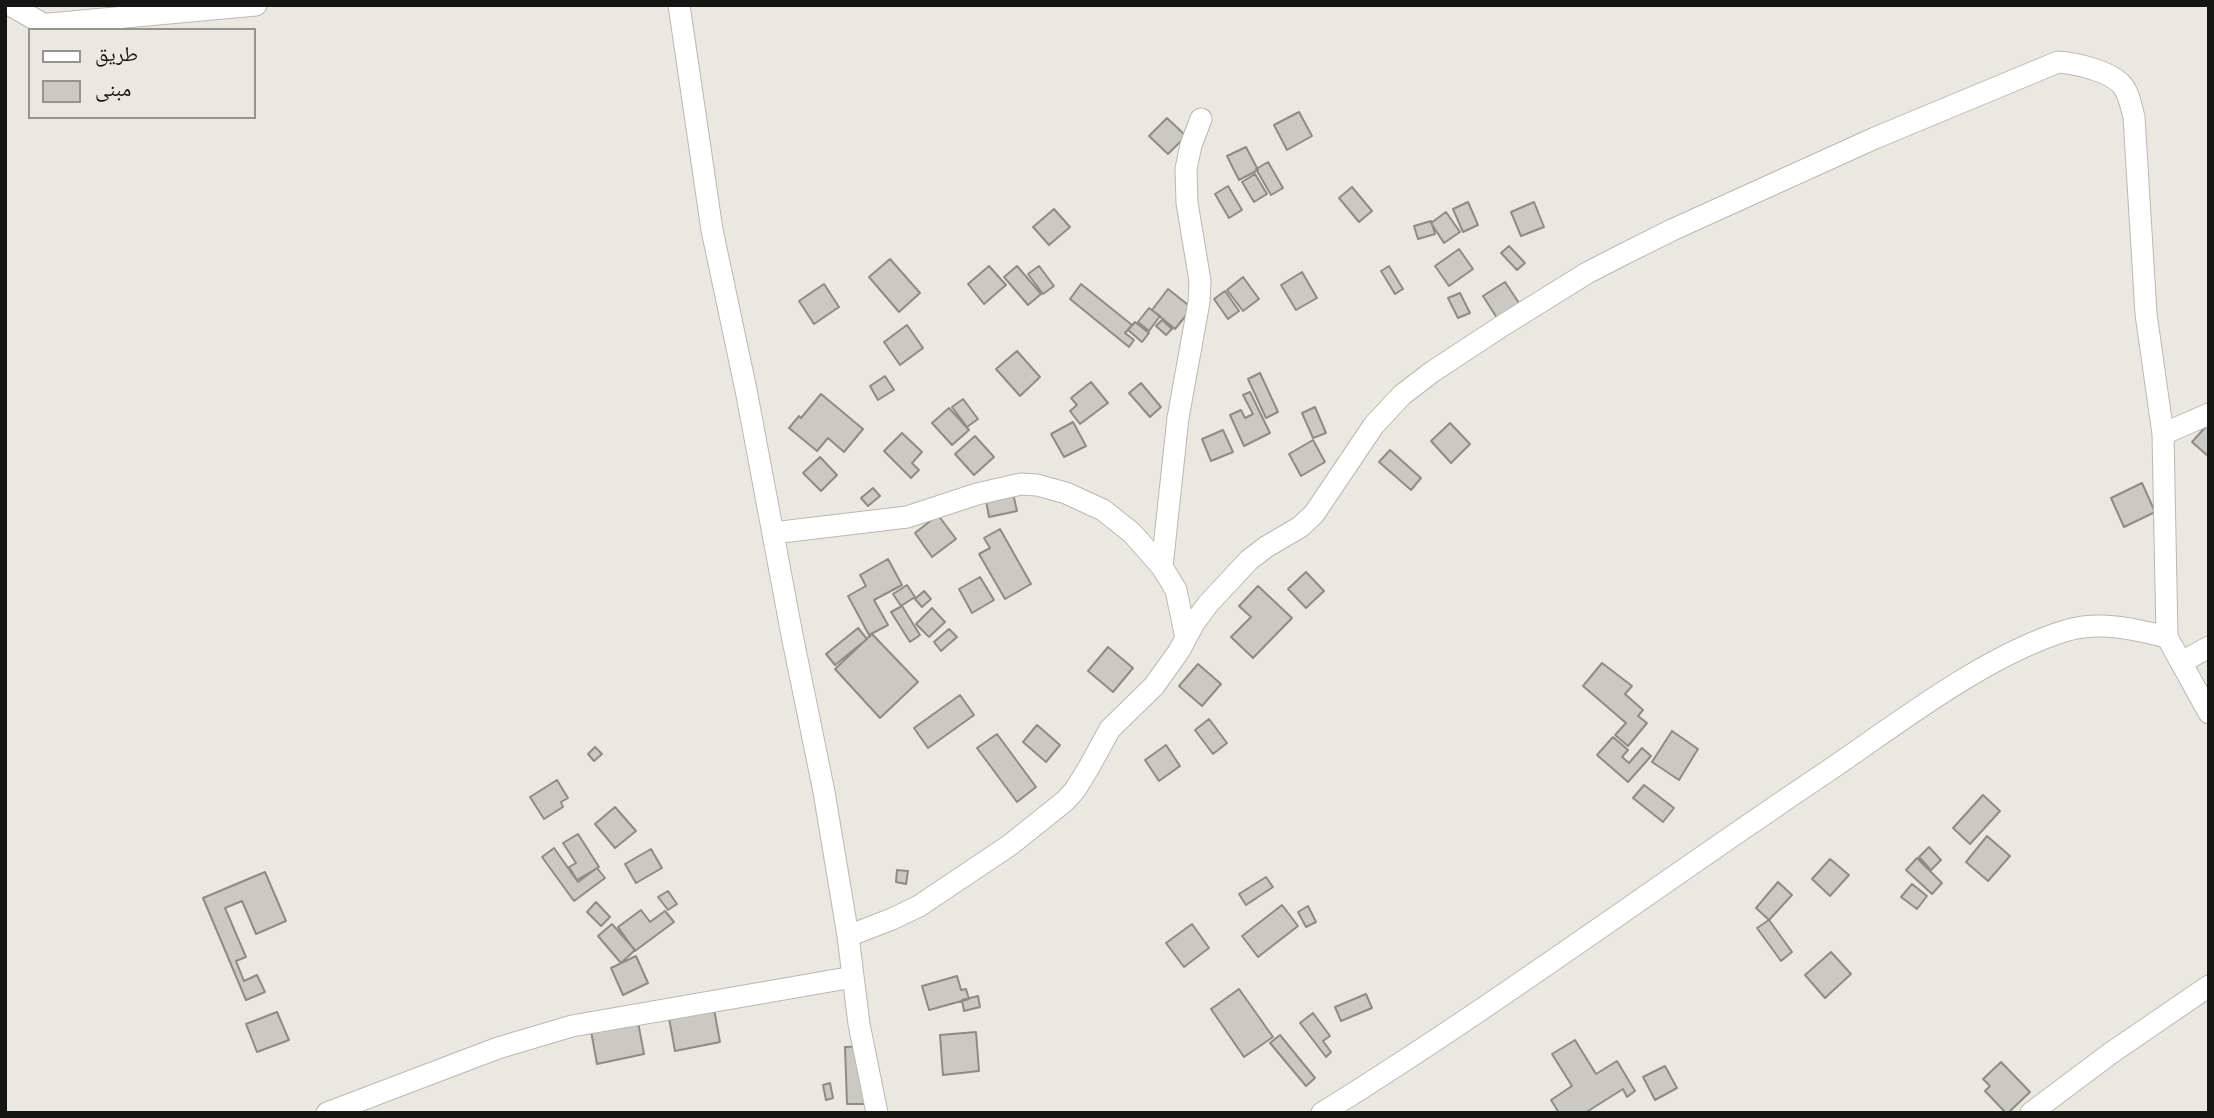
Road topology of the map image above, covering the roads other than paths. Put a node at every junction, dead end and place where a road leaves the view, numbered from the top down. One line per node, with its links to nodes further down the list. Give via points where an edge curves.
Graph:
1 (10, 5): 2 (street, via 49,24)
2 (256, 5)
3 (679, 5): 7 (street, via 712,230)
4 (1201, 119): 8 (street, via 1186,169 1199,302 1178,418)
5 (2209, 414): 6 (street)
6 (2163, 434): 9 (street); 10 (street, via 2146,314 2134,117 2121,83 2081,65 2058,62 1672,230 1587,272 1495,330 1394,403 1314,514 1249,561 1208,604)
7 (773, 533): 8 (street, via 906,517 977,494 1037,485 1103,510 1132,533); 14 (street)
8 (1162, 567): 10 (street, via 1175,590)
9 (2167, 636): 12 (street); 19 (street, via 2112,625 2069,630 2035,642 1961,681 1488,1005)
10 (1186, 638): 14 (street, via 1154,686 1110,729 1065,801 1010,845 919,906)
11 (2209, 647): 12 (street)
12 (2182, 662): 13 (street)
13 (2209, 713)
14 (848, 936): 15 (street)
15 (853, 977): 17 (street, via 572,1026 498,1048); 18 (street)
16 (2209, 986): 20 (street)
17 (327, 1113)
18 (877, 1113)
19 (1322, 1113)
20 (2031, 1113)

